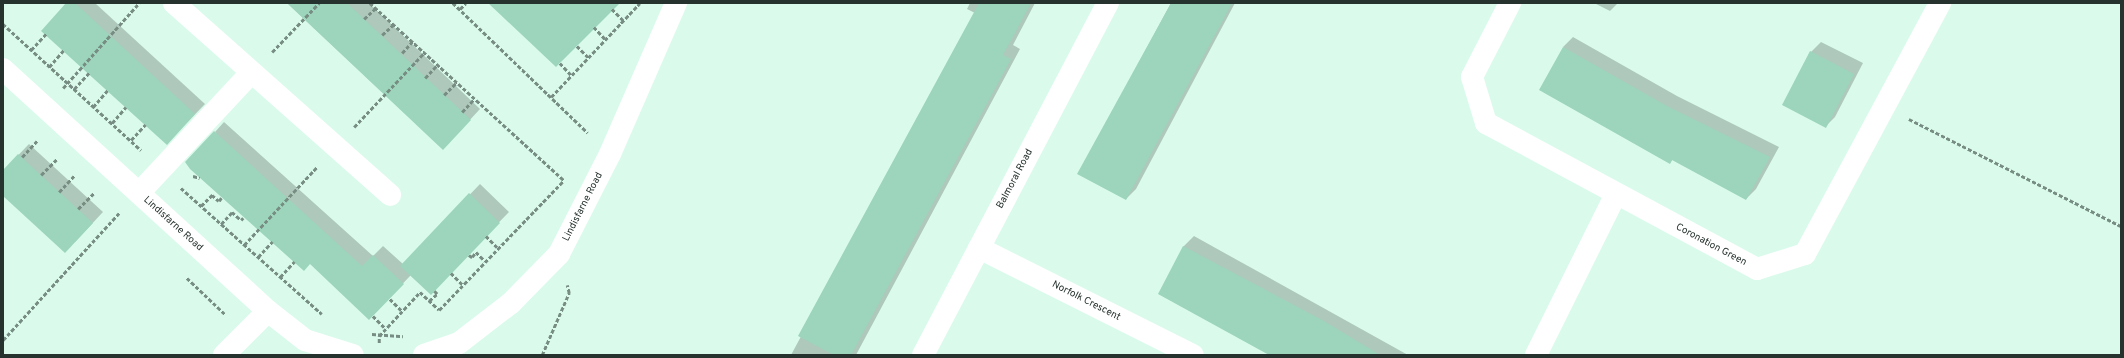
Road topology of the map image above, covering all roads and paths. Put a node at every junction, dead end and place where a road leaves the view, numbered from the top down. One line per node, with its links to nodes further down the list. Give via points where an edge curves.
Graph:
1 (139, 3): 37 (path)
2 (174, 3): 34 (street)
3 (318, 3): 34 (path)
4 (370, 3): 12 (path)
5 (453, 3): 13 (path)
6 (466, 3): 13 (path)
7 (639, 3): 16 (path)
8 (676, 3): 53 (street, Lindisfarne Road)
9 (1108, 3): 76 (street, Balmoral Road)
10 (1510, 3): 65 (street, Coronation Green, via 1472,78 1486,123)
11 (1940, 3): 46 (street, Coronation Green)
12 (376, 8): 15 (path); 18 (path)
13 (460, 9): 42 (path)
14 (612, 9): 16 (path)
15 (364, 19)
16 (623, 20): 22 (path)
17 (3, 24): 25 (path)
18 (393, 24): 21 (path); 23 (path)
19 (594, 27): 22 (path)
20 (46, 34): 25 (path)
21 (382, 35)
22 (606, 39): 28 (path)
23 (412, 42): 27 (path); 30 (path)
24 (577, 46): 28 (path)
25 (31, 50): 31 (path)
26 (64, 50): 31 (path)
27 (402, 53)
28 (588, 57): 35 (path)
29 (560, 64): 35 (path)
30 (437, 65): 36 (path); 38 (path)
31 (49, 67): 37 (path)
32 (5, 71): 47 (street, Lindisfarne Road)
33 (89, 73): 39 (path)
34 (251, 73): 56 (street); 66 (street)
35 (571, 75): 42 (path)
36 (425, 78)
37 (67, 83): 39 (path); 47 (path)
38 (456, 83): 41 (path); 43 (path)
39 (74, 89): 44 (path)
40 (108, 90): 44 (path)
41 (444, 95)
42 (551, 97): 53 (path)
43 (474, 99): 48 (path); 60 (path)
44 (93, 107): 49 (path)
45 (126, 107): 49 (path)
46 (1886, 107): 65 (street, Coronation Green, via 1805,254 1757,269); 72 (path)
47 (47, 108): 64 (street, Lindisfarne Road)
48 (462, 112)
49 (112, 123): 51 (path)
50 (145, 124): 51 (path)
51 (131, 140): 56 (path)
52 (37, 141): 54 (path)
53 (610, 154): 77 (street, Lindisfarne Road)
54 (22, 157)
55 (57, 159): 57 (path)
56 (160, 169): 64 (street); 68 (path)
57 (40, 175)
58 (75, 175): 62 (path)
59 (568, 175): 60 (path)
60 (564, 180): 61 (path); 75 (path)
61 (570, 184)
62 (59, 192)
63 (94, 193): 69 (path)
64 (139, 193): 88 (street, Lindisfarne Road); 96 (path)
65 (1616, 194): 104 (street)
66 (390, 195)
67 (221, 198): 68 (path, via 219,201 212,195)
68 (201, 206): 71 (path)
69 (78, 209)
70 (243, 218): 71 (path, via 241,220 232,212)
71 (221, 224): 79 (path)
72 (2121, 226)
73 (486, 236): 75 (path)
74 (272, 242): 79 (path)
75 (498, 248): 80 (path)
76 (979, 248): 102 (street, Balmoral Road); 103 (street, Norfolk Crescent)
77 (559, 254): 100 (street, Lindisfarne Road, via 511,303 460,343); 101 (path, via 569,293)
78 (469, 255): 80 (path, via 472,257 476,252)
79 (258, 257): 83 (path)
80 (485, 261): 84 (path)
81 (294, 262): 83 (path)
82 (451, 274): 84 (path)
83 (280, 277): 91 (path)
84 (463, 284): 87 (path, via 439,310)
85 (434, 291): 87 (path, via 437,294)
86 (390, 299): 89 (path)
87 (430, 301): 89 (path, via 420,292)
88 (268, 311): 98 (street); 99 (street, Lindisfarne Road, via 305,340)
89 (402, 312): 92 (path)
90 (373, 316): 92 (path)
91 (324, 317)
92 (386, 329): 94 (path)
93 (365, 332): 94 (path)
94 (379, 336): 95 (path); 97 (path)
95 (408, 336)
96 (3, 340)
97 (379, 348)
98 (224, 355)
99 (353, 355)
100 (424, 355)
101 (542, 355)
102 (923, 355)
103 (1193, 355)
104 (1536, 355)

